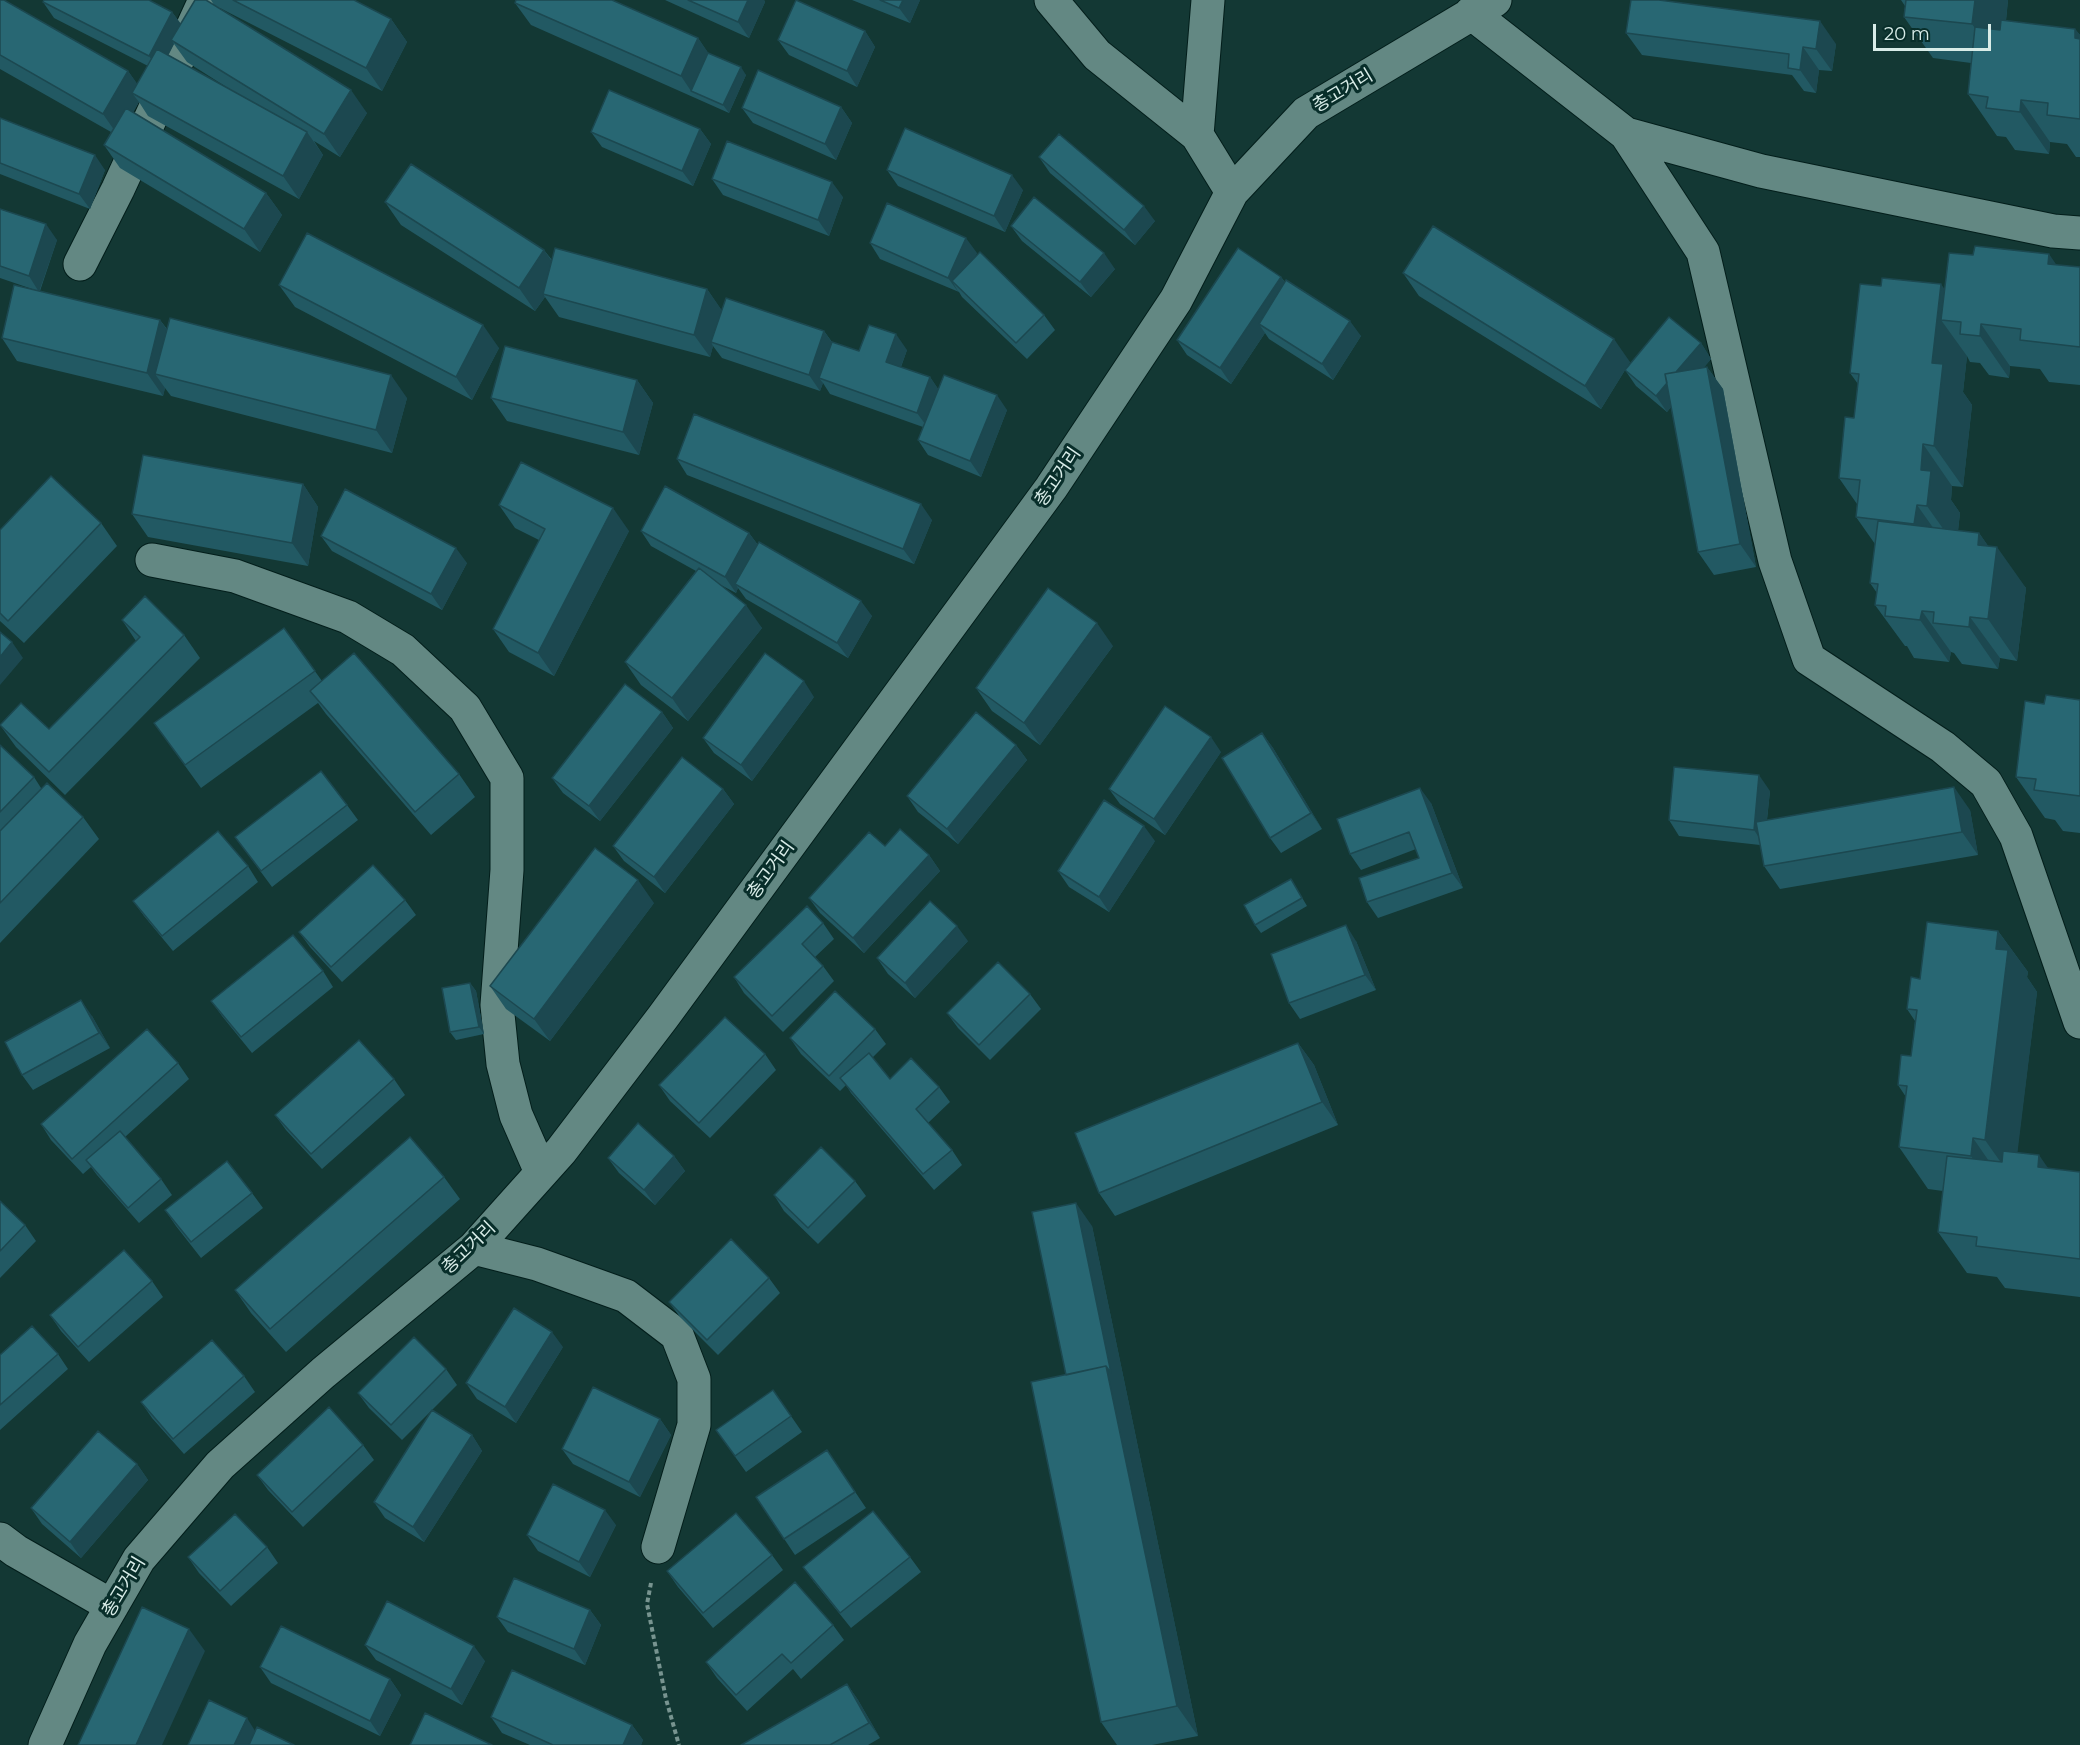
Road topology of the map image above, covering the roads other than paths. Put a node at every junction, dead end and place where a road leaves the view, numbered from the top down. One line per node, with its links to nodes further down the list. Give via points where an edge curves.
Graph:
1 (205, 0): 9 (street)
2 (1051, 0): 6 (street, via 1097,55)
3 (1208, 0): 6 (street)
4 (1483, 6): 5 (street); 7 (street, 총고거리, via 1306,113)
5 (1626, 134): 8 (street, via 1761,171 2053,231); 11 (street, via 1703,252 1775,561 1809,659 1944,747 1986,783 2016,836)
6 (1197, 135): 7 (street)
7 (1232, 192): 12 (street, 총고거리, via 1176,300 1052,488 663,1017)
8 (2080, 233)
9 (80, 264)
10 (152, 560): 12 (street, via 235,576 348,617 403,650 465,708 507,778 507,870 497,1005 503,1064 514,1105)
11 (2080, 1022)
12 (541, 1172): 13 (street, 총고거리)
13 (474, 1248): 15 (street, via 537,1264 626,1296 677,1335 694,1379 694,1425); 16 (street, 총고거리, via 323,1373 220,1465 139,1559)
14 (0, 1539): 16 (street)
15 (658, 1547)
16 (112, 1606): 17 (street, 총고거리, via 90,1644)
17 (45, 1745)

